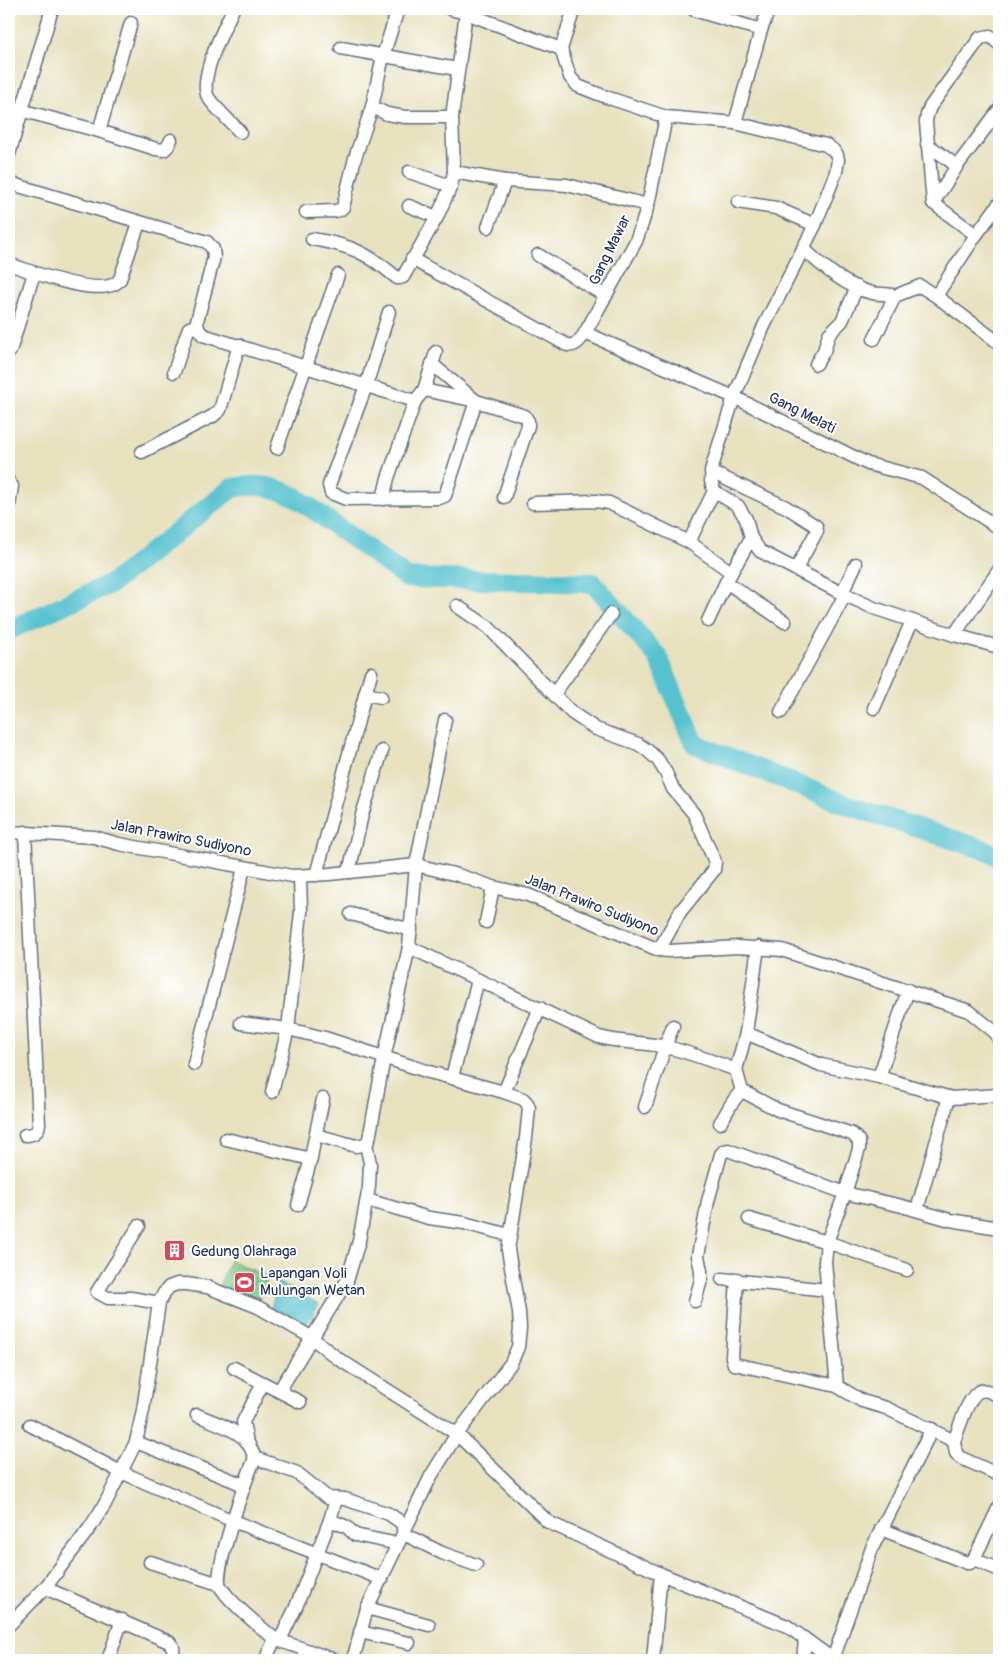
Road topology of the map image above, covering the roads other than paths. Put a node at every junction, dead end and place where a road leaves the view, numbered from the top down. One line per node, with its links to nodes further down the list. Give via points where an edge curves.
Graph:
1 (52, 9): 19 (street)
2 (232, 9): 24 (street, via 205,82 209,98)
3 (398, 9): 14 (street)
4 (450, 9): 8 (street)
5 (574, 9): 13 (street)
6 (770, 9): 10 (street)
7 (694, 10): 10 (street)
8 (466, 13): 13 (street); 15 (street)
9 (131, 23): 23 (street)
10 (762, 30): 22 (street)
11 (999, 44): 26 (street, via 990,36 980,38 930,107 926,122)
12 (341, 48): 14 (street)
13 (561, 49): 21 (street, via 570,77 578,86)
14 (383, 56): 15 (street); 17 (street)
15 (458, 69): 20 (street)
16 (9, 107): 19 (street)
17 (372, 107): 20 (street, via 405,117); 39 (street, via 343,207 336,212)
18 (999, 110): 28 (street)
19 (22, 112): 23 (street); 27 (street)
20 (452, 117): 30 (street)
21 (666, 117): 22 (street); 37 (street, Gang Mawar)
22 (735, 123): 42 (street, via 826,145 833,150 838,160 836,172)
23 (99, 131): 25 (street, via 164,150)
24 (240, 132)
25 (171, 140)
26 (928, 144): 28 (street); 35 (street)
27 (9, 154)
28 (957, 166): 35 (street)
29 (409, 172): 33 (street)
30 (454, 172): 31 (street); 33 (street)
31 (505, 181): 37 (street, via 568,185); 43 (street)
32 (9, 183): 41 (street)
33 (451, 186): 40 (street)
34 (738, 202): 42 (street, via 776,208)
35 (933, 203): 44 (street)
36 (999, 204): 44 (street)
37 (648, 205): 53 (street, Gang Mawar, via 636,241)
38 (409, 206): 40 (street)
39 (306, 212)
40 (437, 217): 48 (street)
41 (139, 223): 50 (street, via 118,283 99,288 86,287); 57 (street, via 199,239 213,249 214,257)
42 (816, 225): 46 (street)
43 (488, 227)
44 (976, 235): 55 (street)
45 (312, 239): 48 (street, via 361,252 397,278 403,276)
46 (803, 248): 52 (street, via 837,276); 68 (street, via 764,326)
47 (538, 256): 53 (street)
48 (412, 259): 58 (street, via 567,345 577,343)
49 (9, 264): 50 (street)
50 (34, 273): 62 (street)
51 (338, 275): 64 (street)
52 (857, 287): 54 (street, via 870,293); 63 (street, via 842,321 829,334)
53 (606, 296): 58 (street, Gang Mawar)
54 (895, 296): 55 (street, via 920,286); 59 (street)
55 (936, 296): 60 (street)
56 (389, 312): 66 (street)
57 (197, 325): 61 (street, via 203,335); 65 (street, via 187,333)
58 (585, 333): 68 (street, Gang Melati)
59 (874, 339)
60 (999, 343)
61 (239, 345): 64 (street); 72 (street, via 220,410)
62 (10, 351)
63 (816, 364)
64 (307, 367): 66 (street); 71 (street)
65 (174, 372)
66 (366, 386): 69 (street); 77 (street, via 329,489 346,499)
67 (424, 390): 69 (street); 70 (street); 70 (street, via 434,358)
68 (734, 397): 73 (street); 80 (street, Gang Melati, via 868,464 922,478)
69 (415, 401): 77 (street)
70 (476, 401): 76 (street, via 525,416 528,420); 77 (street, via 445,496)
71 (277, 448)
72 (142, 452)
73 (711, 472): 75 (street); 84 (street, via 786,507 816,526 817,531)
74 (9, 482): 79 (street, via 12,486)
75 (714, 491): 81 (street, via 738,506 746,518); 82 (street)
76 (504, 497)
77 (383, 499)
78 (533, 503): 82 (street, via 609,503)
79 (9, 506)
80 (999, 528)
81 (751, 538): 84 (street, via 760,551); 86 (street)
82 (689, 542): 86 (street)
83 (856, 564): 87 (street)
84 (796, 569): 87 (street)
85 (999, 570): 93 (street)
86 (729, 577): 90 (street); 92 (street)
87 (843, 594): 91 (street); 100 (street)
88 (457, 606): 97 (street, via 488,627)
89 (612, 614): 97 (street)
90 (708, 621)
91 (912, 621): 93 (street); 99 (street)
92 (785, 622)
93 (954, 635): 94 (street)
94 (999, 647)
95 (371, 673): 96 (street)
96 (365, 694): 98 (street); 108 (street)
97 (554, 694): 116 (street, via 572,713 596,729 638,744 652,755 673,789 694,814 715,862 714,870 680,912)
98 (381, 698)
99 (874, 708)
100 (781, 712)
101 (445, 720): 105 (street)
102 (382, 751): 107 (street)
103 (9, 832): 104 (street, Jalan Prawiro Sudiyono)
104 (25, 832): 106 (street, Jalan Prawiro Sudiyono, via 94,837); 139 (street, via 39,1124 38,1131)
105 (416, 865): 107 (street, Jalan Prawiro Sudiyono); 110 (street, Jalan Prawiro Sudiyono); 113 (street)
106 (244, 868): 109 (street, Jalan Prawiro Sudiyono); 127 (street)
107 (349, 872): 108 (street, Jalan Prawiro Sudiyono)
108 (316, 875): 109 (street, Jalan Prawiro Sudiyono)
109 (300, 876): 122 (street, via 301,912)
110 (493, 886): 112 (street); 116 (street, Jalan Prawiro Sudiyono, via 528,895)
111 (351, 914): 113 (street)
112 (486, 922)
113 (411, 930): 114 (street)
114 (409, 946): 117 (street); 126 (street)
115 (758, 947): 116 (street, Jalan Prawiro Sudiyono); 118 (street, Jalan Prawiro Sudiyono, via 782,950); 123 (street)
116 (658, 950)
117 (478, 980): 119 (street); 130 (street)
118 (908, 990): 124 (street, Jalan Prawiro Sudiyono, via 969,1011 996,1032); 129 (street)
119 (540, 1008): 125 (street, via 599,1036); 133 (street)
120 (241, 1023): 122 (street)
121 (673, 1026): 125 (street)
122 (288, 1029): 126 (street); 132 (street)
123 (746, 1033): 128 (street); 129 (street, via 822,1065)
124 (999, 1039)
125 (664, 1047): 128 (street); 137 (street)
126 (384, 1058): 130 (street); 142 (street)
127 (194, 1064)
128 (736, 1070): 131 (street)
129 (879, 1077): 135 (street)
130 (452, 1078): 133 (street)
131 (742, 1091): 138 (street, via 731,1102); 144 (street, via 778,1110 857,1138 859,1149)
132 (272, 1092)
133 (504, 1092): 151 (street, via 523,1099 529,1108)
134 (999, 1095): 135 (street)
135 (949, 1098): 147 (street)
136 (323, 1099): 140 (street)
137 (645, 1107)
138 (720, 1124)
139 (25, 1135)
140 (316, 1135): 142 (street, via 356,1146); 143 (street)
141 (226, 1140): 143 (street)
142 (366, 1144): 145 (street, via 370,1163)
143 (311, 1159): 146 (street)
144 (845, 1193): 147 (street); 152 (street); 157 (street, via 724,1151 708,1201 698,1256 701,1280)
145 (367, 1200): 151 (street, via 429,1218); 159 (street, via 346,1281)
146 (298, 1205)
147 (917, 1210): 150 (street, via 950,1220)
148 (749, 1219): 152 (street)
149 (139, 1226): 158 (street, via 97,1292 108,1298)
150 (999, 1228)
151 (509, 1235): 169 (street, via 508,1250 519,1312 518,1347 512,1364)
152 (827, 1242): 153 (street); 156 (street, via 824,1262)
153 (907, 1270)
154 (722, 1279): 155 (street)
155 (737, 1279): 156 (street); 162 (street, via 734,1364)
156 (828, 1290): 162 (street)
157 (695, 1301)
158 (159, 1303): 159 (street, via 169,1287 195,1284 258,1307); 171 (street)
159 (311, 1337): 163 (street); 169 (street, via 337,1358)
160 (234, 1368): 161 (street)
161 (263, 1383): 163 (street); 172 (street, via 243,1422)
162 (837, 1386): 168 (street, via 862,1401)
163 (279, 1391): 165 (street)
164 (999, 1396): 170 (street, via 986,1390 976,1393)
165 (300, 1402)
166 (197, 1414): 172 (street)
167 (30, 1425): 174 (street)
168 (932, 1429): 170 (street); 181 (street)
169 (457, 1434): 182 (street, via 431,1476); 188 (street, via 548,1522)
170 (954, 1441): 175 (street, via 959,1457)
171 (136, 1442): 174 (street); 176 (street)
172 (247, 1442): 173 (street)
173 (255, 1458): 176 (street); 177 (street, via 297,1473 328,1498)
174 (121, 1472): 180 (street); 191 (street, via 105,1504)
175 (999, 1475)
176 (244, 1484): 180 (street)
177 (336, 1499): 179 (street); 182 (street, via 345,1499 394,1516 402,1523)
178 (999, 1507): 184 (street)
179 (330, 1520): 182 (street, via 347,1526 355,1535); 183 (street)
180 (233, 1521): 183 (street); 190 (street, via 219,1576)
181 (881, 1529): 184 (street, via 966,1563); 207 (street)
182 (401, 1539): 186 (street); 189 (street)
183 (316, 1555): 189 (street); 198 (street, via 296,1607)
184 (974, 1559): 187 (street)
185 (150, 1562): 190 (street)
186 (476, 1565)
187 (999, 1570)
188 (661, 1574): 197 (street, via 787,1626); 205 (street)
189 (382, 1579): 192 (street)
190 (220, 1584): 198 (street, via 256,1624)
191 (45, 1588): 193 (street); 194 (street)
192 (367, 1608): 195 (street); 196 (street)
193 (122, 1620): 200 (street); 201 (street, via 169,1642 173,1647)
194 (9, 1625)
195 (429, 1626)
196 (360, 1632): 199 (street); 204 (street)
197 (805, 1639): 206 (street); 207 (street)
198 (278, 1640): 202 (street); 203 (street)
199 (409, 1643)
200 (108, 1660)
201 (174, 1660)
202 (265, 1660)
203 (335, 1660)
204 (353, 1660)
205 (653, 1660)
206 (803, 1660)
207 (834, 1660)

